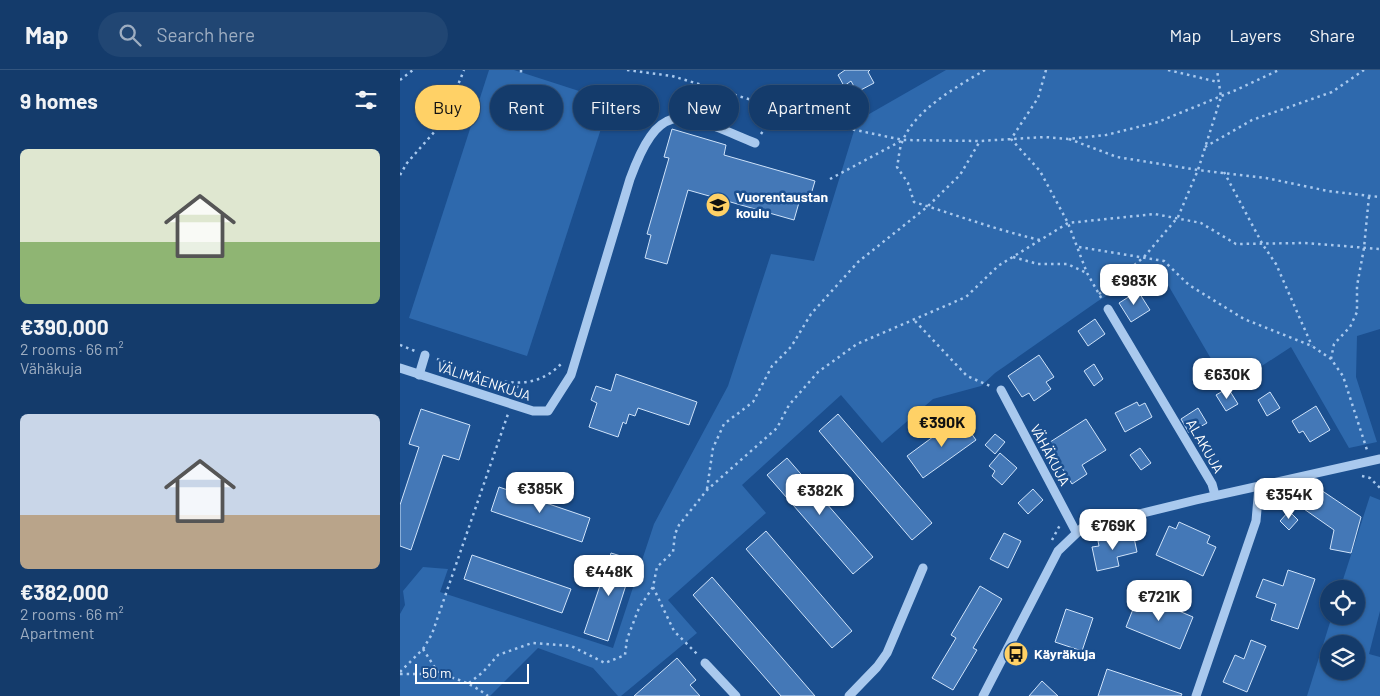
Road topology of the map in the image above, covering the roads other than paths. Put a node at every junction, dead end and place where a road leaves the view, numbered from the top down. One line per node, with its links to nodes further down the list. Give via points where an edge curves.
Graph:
1 (754, 144): 5 (street, VÄLIMÄENKUJA, via 684,117 658,125 651,134 630,179 571,375 548,411 533,411)
2 (1108, 309): 9 (street, ALAKUJA, via 1212,484)
3 (425, 354): 5 (street)
4 (400, 368): 5 (street, VÄLIMÄENKUJA)
5 (419, 374)
6 (1001, 390): 10 (street, VÄHÄKUJA)
7 (1380, 459): 8 (street)
8 (1259, 486): 9 (street); 16 (street, via 1256,521)
9 (1215, 495): 10 (street, via 1095,523)
10 (1076, 532): 15 (street, via 1058,551)
11 (923, 568): 14 (street, via 899,628 877,667)
12 (705, 662): 13 (street)
13 (736, 696)
14 (848, 696)
15 (983, 696)
16 (1196, 696)

